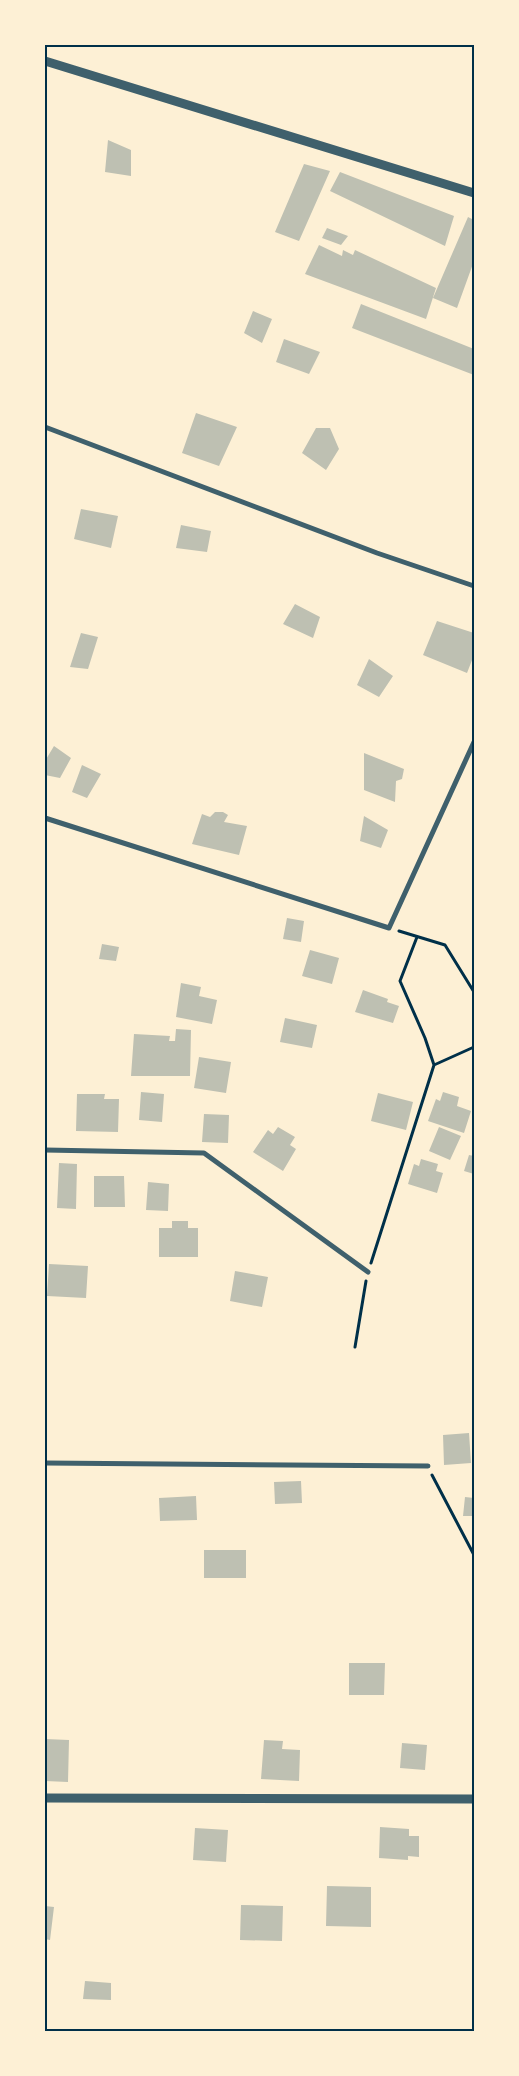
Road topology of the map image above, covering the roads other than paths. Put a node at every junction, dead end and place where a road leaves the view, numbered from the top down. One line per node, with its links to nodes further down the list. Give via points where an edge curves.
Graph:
1 (45, 61): 2 (street)
2 (474, 193)
3 (45, 427): 4 (street, via 377,553)
4 (474, 586)
5 (474, 742): 6 (street, via 389,928)
6 (45, 818)
7 (45, 1150): 8 (street, via 204,1153)
8 (368, 1272)
9 (45, 1463): 10 (street)
10 (428, 1466)
11 (45, 1798): 12 (street)
12 (474, 1799)

